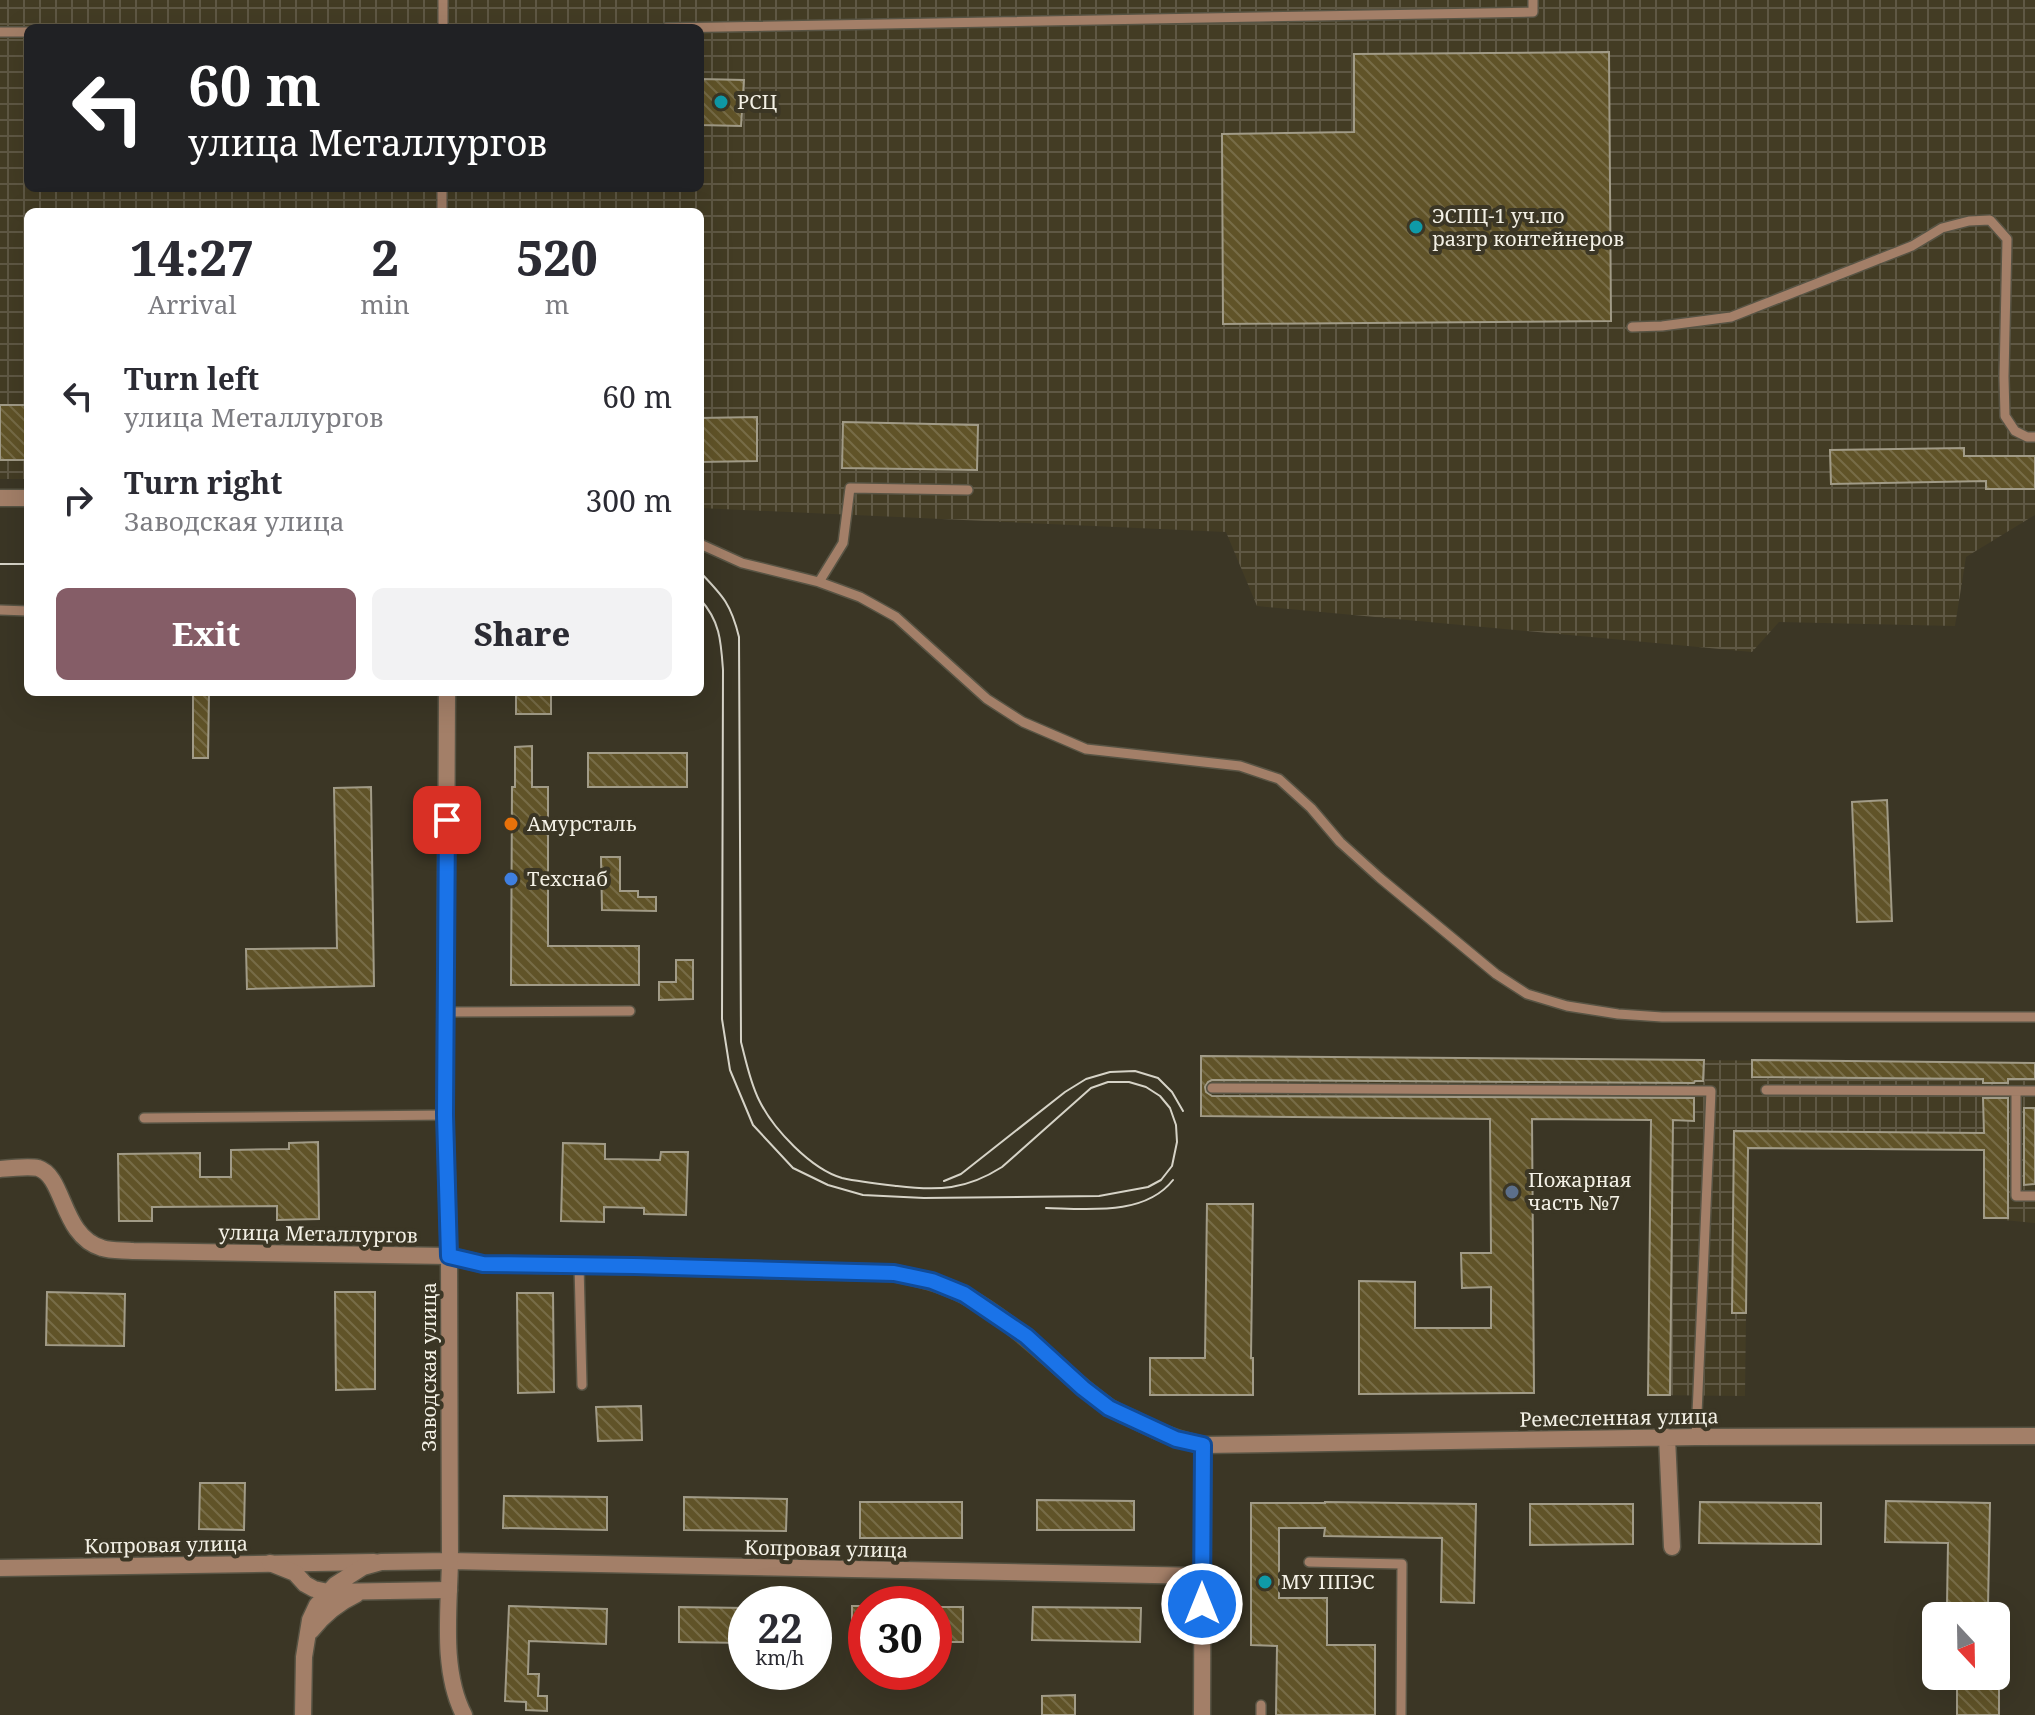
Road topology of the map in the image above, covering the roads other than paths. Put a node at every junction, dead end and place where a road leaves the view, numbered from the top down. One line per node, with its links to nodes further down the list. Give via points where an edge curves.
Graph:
1 (443, 0): 3 (lane)
2 (1533, 0): 4 (lane, via 1533,12)
3 (443, 24)
4 (704, 27)
5 (0, 32): 6 (lane)
6 (24, 32)
7 (1632, 327): 8 (lane, via 1731,317 1912,246 1942,228 1990,220 2007,239 2005,416 2015,431)
8 (2035, 437)
9 (968, 490): 13 (lane, via 850,488 843,543)
10 (0, 498): 11 (street)
11 (24, 498)
12 (704, 546): 13 (lane, via 742,563)
13 (819, 582): 19 (lane, via 896,617 987,699 1023,722 1086,749 1240,766 1279,779 1380,878 1527,994 1567,1006 1662,1017)
14 (0, 610): 15 (lane)
15 (24, 611)
16 (447, 696): 18 (street, Заводская улица)
17 (630, 1011): 18 (lane)
18 (446, 1012): 24 (street, Заводская улица)
19 (2035, 1017)
20 (1212, 1088): 33 (lane, via 1711,1091)
21 (1766, 1090): 22 (lane)
22 (2016, 1091): 23 (lane); 27 (lane, via 2016,1196)
23 (2035, 1091)
24 (445, 1115): 25 (lane); 28 (street, Заводская улица)
25 (144, 1118)
26 (0, 1169): 28 (street, улица Металлургов, via 38,1168 51,1179 78,1234 100,1248)
27 (2035, 1196)
28 (449, 1256): 29 (street, улица Металлургов, via 483,1264); 36 (street, Заводская улица)
29 (579, 1265): 30 (lane); 34 (street, улица Металлургов, via 894,1273 932,1281 964,1294 1026,1336 1109,1408 1176,1439)
30 (582, 1385)
31 (2035, 1436): 33 (street, Ремесленная улица)
32 (1667, 1437): 33 (street, Ремесленная улица); 34 (street, Ремесленная улица); 35 (street)
33 (1696, 1437)
34 (1203, 1445): 41 (street)
35 (1672, 1547)
36 (450, 1561): 37 (street, Копровая улица); 41 (street, Копровая улица); 42 (street, Заводская улица)
37 (381, 1562): 39 (street, Копровая улица); 43 (street, via 363,1567)
38 (1309, 1562): 49 (lane, via 1402,1564)
39 (270, 1563): 40 (street, Копровая улица); 43 (street)
40 (0, 1568)
41 (1203, 1576): 48 (street)
42 (449, 1590): 44 (street); 47 (street, Заводская улица, via 449,1663)
43 (328, 1592): 44 (street); 45 (street, via 317,1605)
44 (359, 1593): 45 (street, via 323,1616)
45 (307, 1636): 46 (street)
46 (303, 1715)
47 (464, 1715)
48 (1202, 1715)
49 (1401, 1715)

